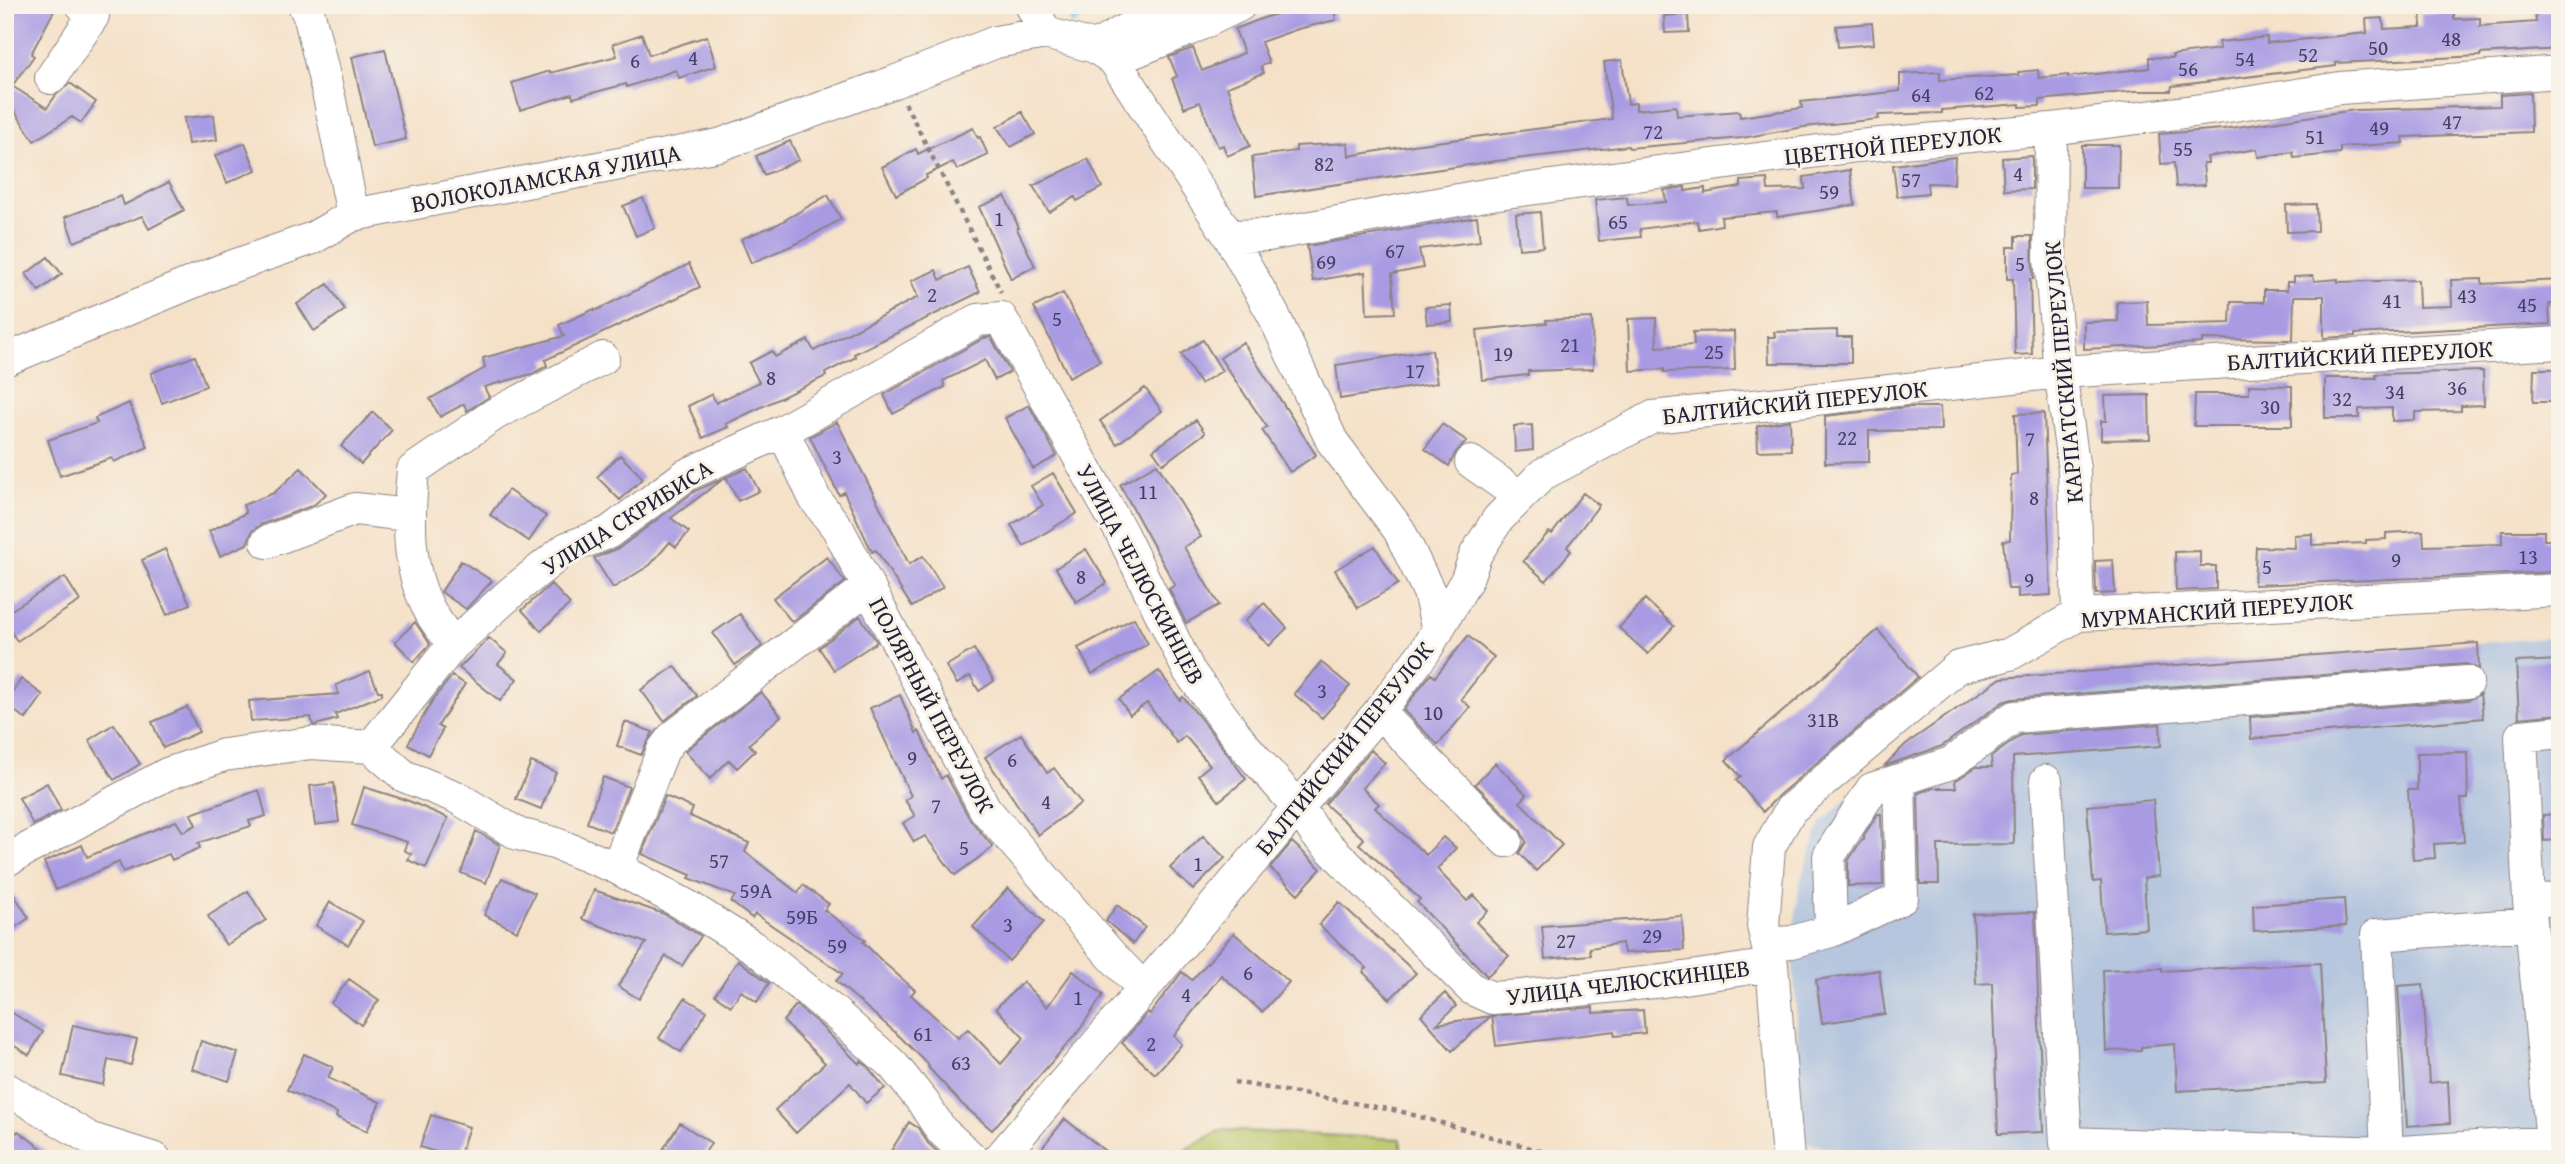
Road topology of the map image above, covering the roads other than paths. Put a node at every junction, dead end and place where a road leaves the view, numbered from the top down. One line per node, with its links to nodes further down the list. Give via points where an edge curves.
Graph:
1 (82, 5): 9 (street, via 93,16)
2 (304, 5): 11 (street, via 330,101)
3 (1031, 5): 6 (street)
4 (1170, 5): 7 (street)
5 (1240, 5): 7 (street, via 1188,30)
6 (1046, 33): 7 (street, ВОЛОКОЛАМСКАЯ УЛИЦА); 11 (street, ВОЛОКОЛАМСКАЯ УЛИЦА, via 996,42 719,145)
7 (1105, 54): 12 (street)
8 (2560, 72): 10 (street, ЦВЕТНОЙ ПЕРЕУЛОК, via 2340,88)
9 (51, 78)
10 (2051, 129): 12 (street, ЦВЕТНОЙ ПЕРЕУЛОК, via 1857,146 1572,183 1268,234); 17 (street, КАРПАТСКИЙ ПЕРЕУЛОК, via 2050,258)
11 (353, 215): 16 (street, ВОЛОКОЛАМСКАЯ УЛИЦА, via 313,238 222,270)
12 (1229, 236): 26 (street, via 1274,316 1332,441 1399,530 1429,592)
13 (1003, 308): 18 (street, УЛИЦА СКРИБИСА); 34 (street, УЛИЦА ЧЕЛЮСКИНЦЕВ, via 1189,671 1241,742)
14 (2560, 343): 17 (street, БАЛТИЙСКИЙ ПЕРЕУЛОК)
15 (603, 358): 21 (street, via 495,414 413,470)
16 (5, 360)
17 (2060, 372): 20 (street, БАЛТИЙСКИЙ ПЕРЕУЛОК, via 1653,417 1543,474); 25 (street, КАРПАТСКИЙ ПЕРЕУЛОК, via 2074,469)
18 (783, 431): 23 (street, ПОЛЯРНЫЙ ПЕРЕУЛОК, via 815,499 838,529); 27 (street, УЛИЦА СКРИБИСА, via 686,475 608,533 567,548)
19 (1471, 462): 20 (street)
20 (1519, 496): 26 (street, БАЛТИЙСКИЙ ПЕРЕУЛОК, via 1476,554)
21 (408, 515): 22 (street, via 355,509); 27 (street, via 412,561 430,612)
22 (268, 542)
23 (868, 587): 37 (street, via 673,738 663,750); 41 (street, ПОЛЯРНЫЙ ПЕРЕУЛОК, via 985,809)
24 (2560, 590): 25 (street, МУРМАНСКИЙ ПЕРЕУЛОК)
25 (2078, 615): 40 (street, МУРМАНСКИЙ ПЕРЕУЛОК, via 2010,654 1958,667 1791,809 1769,847 1763,926)
26 (1438, 630): 29 (street, БАЛТИЙСКИЙ ПЕРЕУЛОК)
27 (453, 645): 31 (street, УЛИЦА СКРИБИСА)
28 (2467, 682): 32 (street, via 2014,717 1951,763)
29 (1379, 712): 34 (street, БАЛТИЙСКИЙ ПЕРЕУЛОК); 35 (street)
30 (2560, 732): 38 (street, via 2521,736)
31 (371, 747): 36 (street, via 311,743 224,755 167,774); 37 (street, via 404,776 456,797 518,834)
32 (1899, 780): 39 (street, via 1872,789 1829,856); 39 (street, УЛИЦА ЧЕЛЮСКИНЦЕВ, via 1902,898)
33 (2046, 781): 44 (street, via 2066,1143)
34 (1299, 808): 40 (street, УЛИЦА ЧЕЛЮСКИНЦЕВ, via 1316,834 1472,989 1492,998 1663,981); 41 (street, БАЛТИЙСКИЙ ПЕРЕУЛОК)
35 (1506, 841)
36 (5, 861)
37 (617, 868): 46 (street, via 700,914 776,965 893,1065 941,1130)
38 (2540, 908): 43 (street); 44 (street, via 2377,935)
39 (1830, 932): 40 (street, УЛИЦА ЧЕЛЮСКИНЦЕВ, via 1792,942)
40 (1770, 955): 48 (street, МУРМАНСКИЙ ПЕРЕУЛОК)
41 (1143, 988): 47 (street, БАЛТИЙСКИЙ ПЕРЕУЛОК)
42 (5, 1088): 45 (street, via 91,1139)
43 (2556, 1142): 44 (street)
44 (2387, 1153)
45 (155, 1159)
46 (974, 1159)
47 (999, 1159)
48 (1788, 1159)

